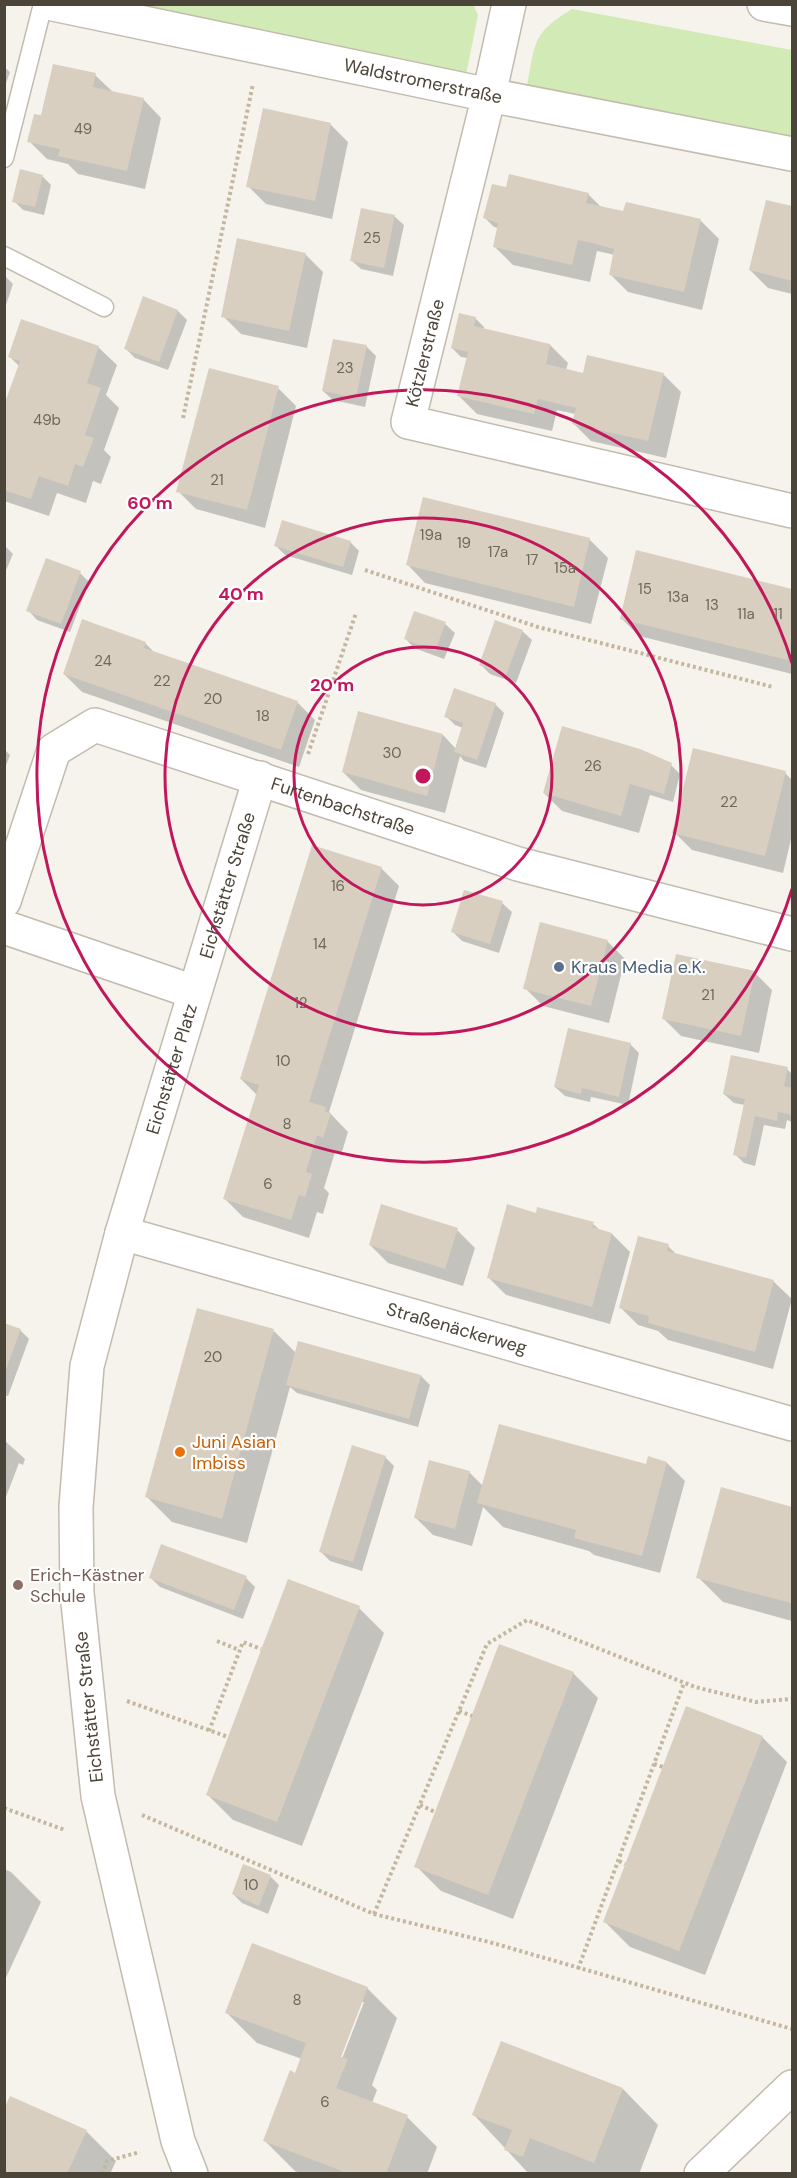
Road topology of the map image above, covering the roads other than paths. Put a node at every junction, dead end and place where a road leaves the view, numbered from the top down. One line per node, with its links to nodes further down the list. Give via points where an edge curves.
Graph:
1 (43, 4): 8 (lane)
2 (53, 4): 6 (street, Waldstromerstraße)
3 (509, 4): 6 (street, Kötzlerstraße)
4 (764, 4): 5 (street)
5 (792, 9)
6 (489, 94): 7 (street, Waldstromerstraße); 11 (street, Kötzlerstraße, via 408,422)
7 (792, 154)
8 (4, 158)
9 (4, 256): 10 (lane)
10 (104, 308)
11 (792, 511)
12 (260, 778): 13 (street, Furtenbachstraße, via 95,725 54,750); 15 (street, Furtenbachstraße, via 518,864); 16 (street, Eichstätter Straße)
13 (4, 901)
14 (4, 927): 16 (street, Eichstätter Platz)
15 (792, 934)
16 (194, 992): 17 (street, Eichstätter Platz)
17 (122, 1233): 18 (street, Straßenäckerweg); 20 (street, Eichstätter Straße, via 87,1366 76,1507 77,1582 98,1796 178,2142)
18 (792, 1424)
19 (792, 2087): 21 (street)
20 (191, 2174)
21 (701, 2174)

